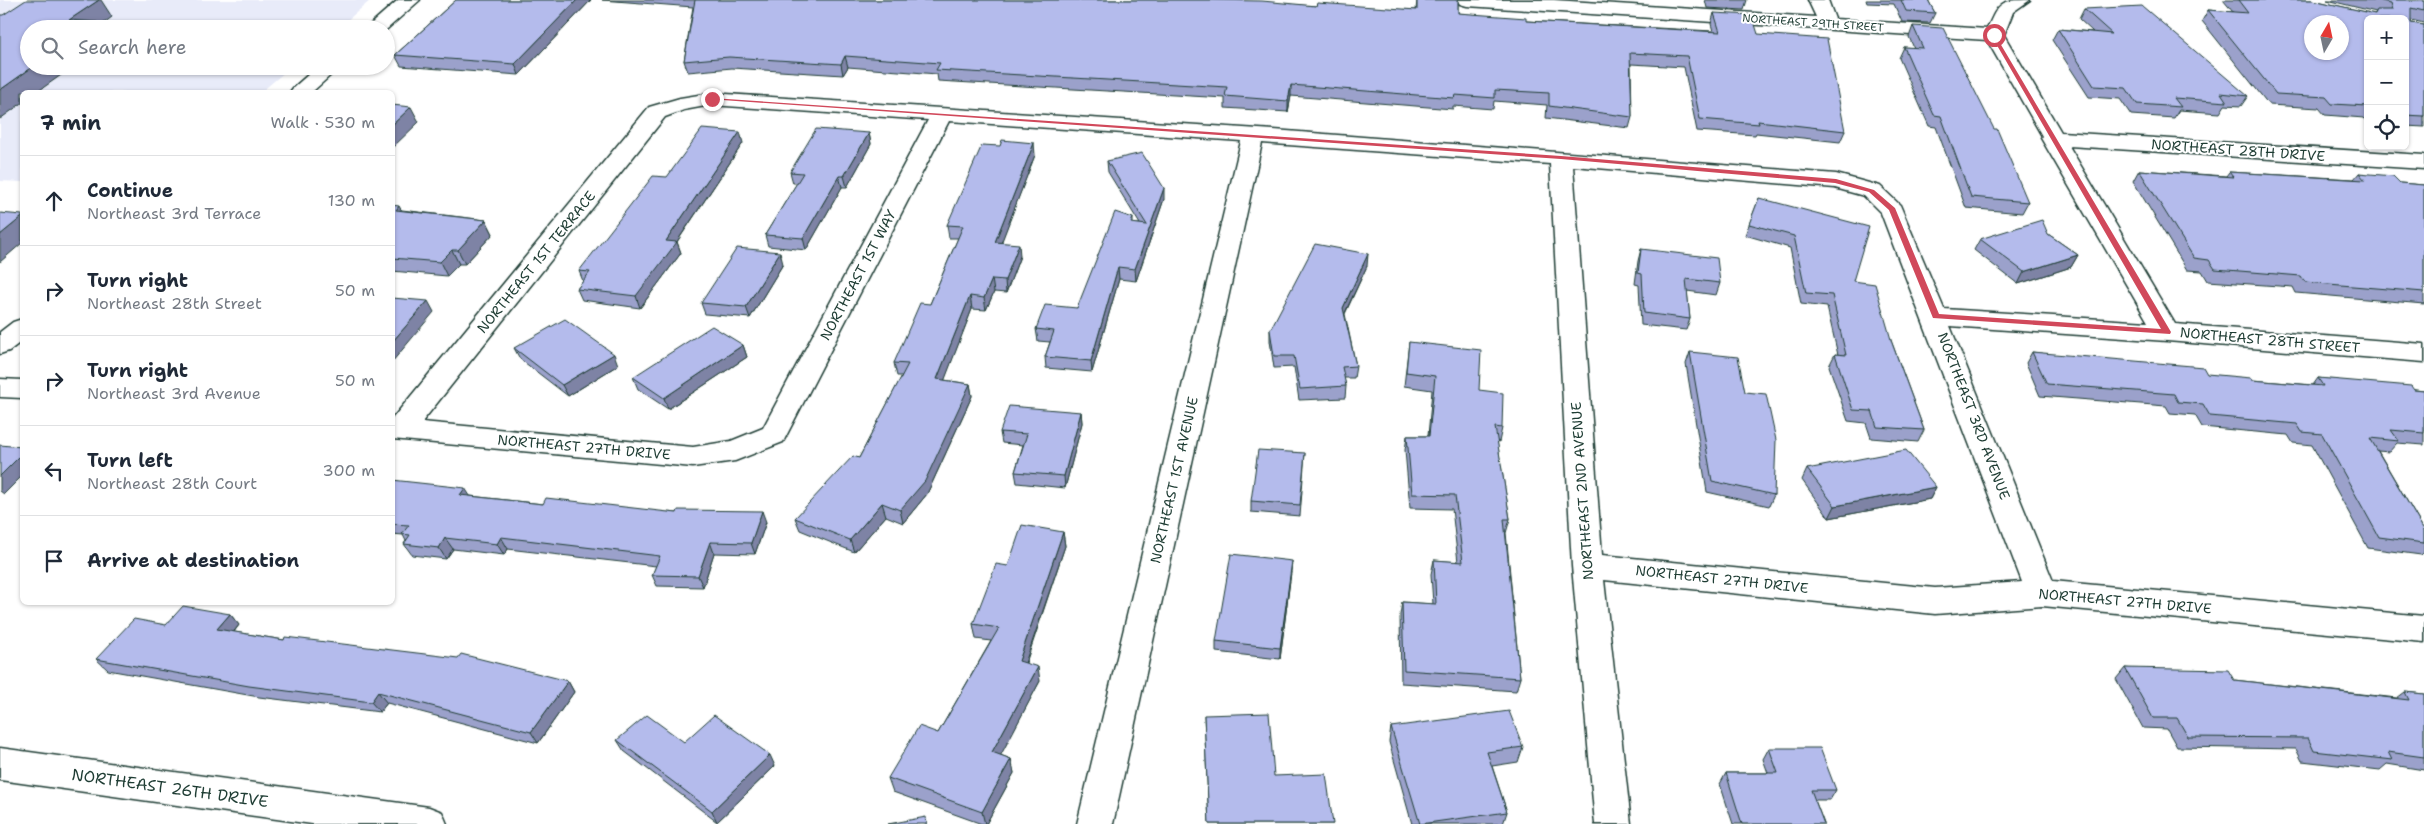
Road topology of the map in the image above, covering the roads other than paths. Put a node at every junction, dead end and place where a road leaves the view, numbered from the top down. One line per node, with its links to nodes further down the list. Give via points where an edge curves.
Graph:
1 (410, 0): 7 (street)
2 (1467, 0): 6 (street, NORTHEAST 29TH STREET)
3 (1607, 0): 6 (street)
4 (1818, 0): 8 (street)
5 (2020, 0): 9 (street, via 2005,9)
6 (1631, 10): 8 (street, NORTHEAST 29TH STREET)
7 (387, 20)
8 (1828, 24): 9 (street, NORTHEAST 29TH STREET)
9 (1994, 35): 14 (street)
10 (320, 75): 11 (street)
11 (302, 90)
12 (942, 114): 13 (street, NORTHEAST 1ST TERRACE); 25 (street, NORTHEAST 1ST TERRACE, via 712,99 657,112); 26 (street, NORTHEAST 1ST WAY)
13 (1253, 136): 15 (street, NORTHEAST 1ST TERRACE); 32 (street, NORTHEAST 1ST AVENUE)
14 (2052, 138): 16 (street, NORTHEAST 28TH DRIVE); 20 (street)
15 (1561, 158): 17 (street, NORTHEAST 1ST TERRACE, via 1836,182); 27 (street, NORTHEAST 2ND AVENUE)
16 (2424, 162)
17 (1872, 191): 18 (street, NORTHEAST 3RD AVENUE, via 1892,210)
18 (1936, 316): 20 (street, NORTHEAST 28TH STREET); 28 (street, NORTHEAST 3RD AVENUE)
19 (20, 330): 21 (street)
20 (2167, 332): 22 (street, NORTHEAST 28TH STREET)
21 (0, 345)
22 (2424, 353)
23 (0, 388): 24 (street)
24 (20, 389)
25 (396, 429): 26 (street, NORTHEAST 27TH DRIVE, via 692,458 735,451)
26 (773, 436)
27 (1587, 566): 28 (street, NORTHEAST 27TH DRIVE, via 1935,601); 33 (street, NORTHEAST 2ND AVENUE)
28 (2042, 592): 29 (street, NORTHEAST 27TH DRIVE)
29 (2424, 629)
30 (0, 764): 31 (street, NORTHEAST 26TH DRIVE)
31 (429, 824)
32 (1095, 824)
33 (1613, 824)

